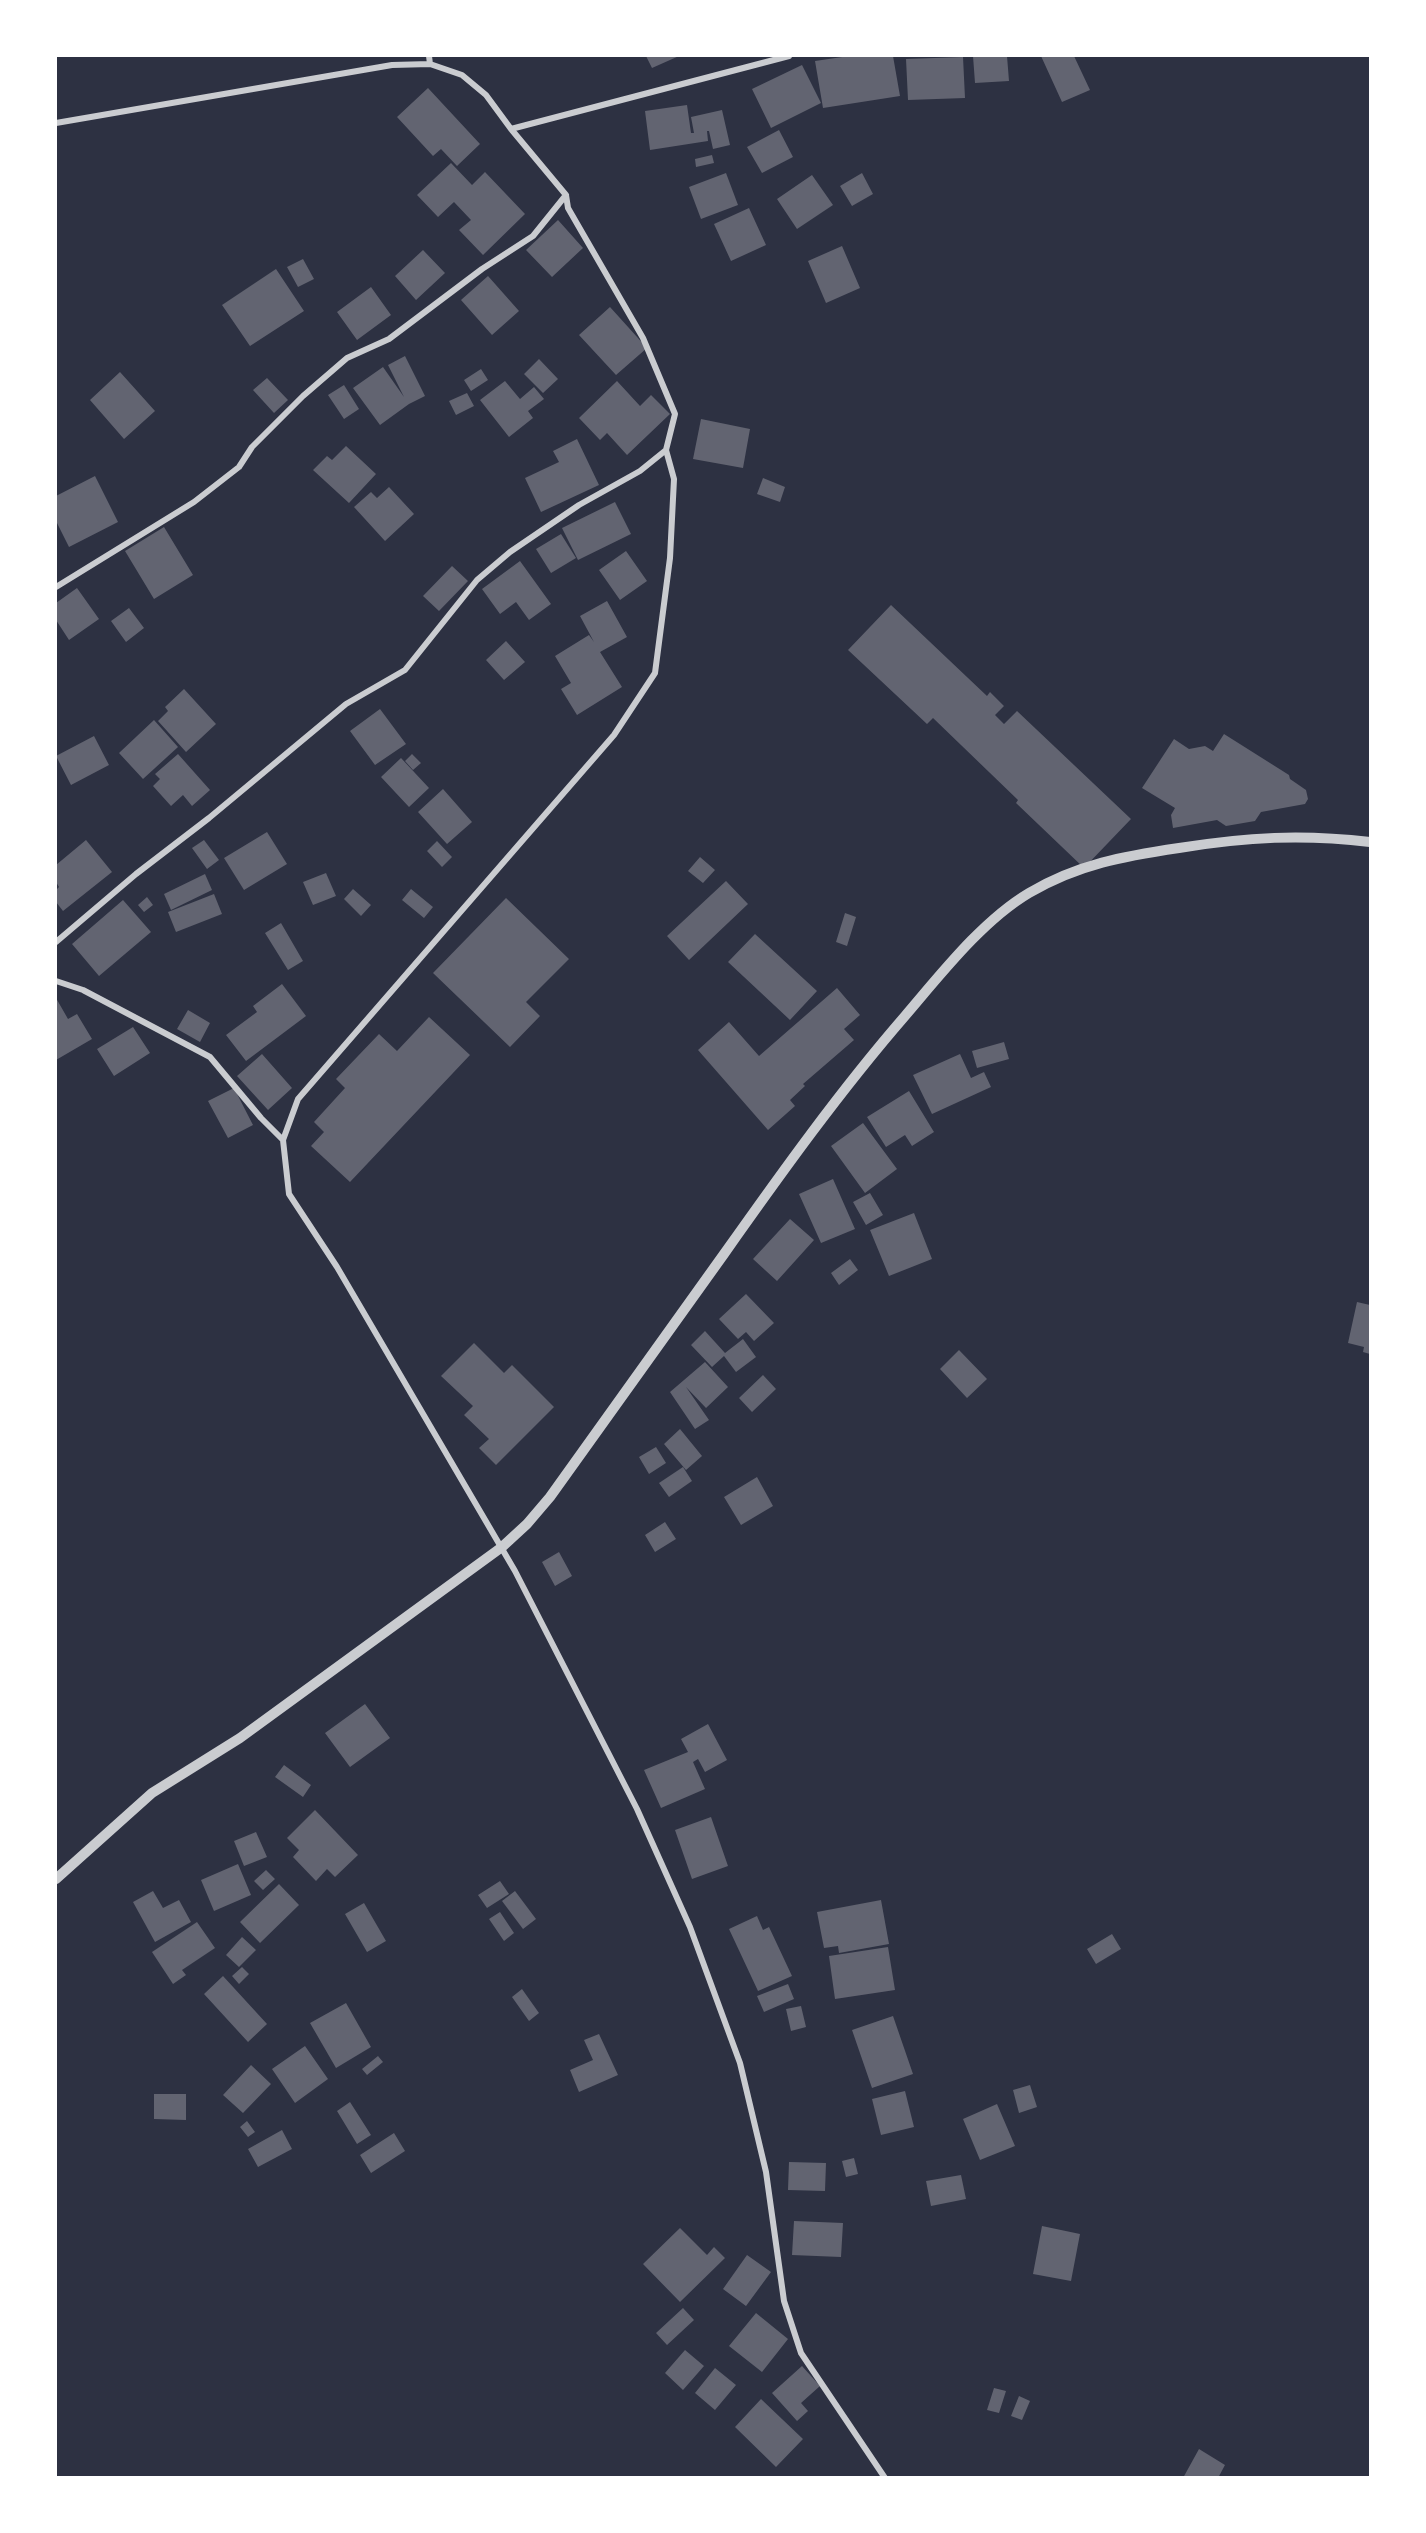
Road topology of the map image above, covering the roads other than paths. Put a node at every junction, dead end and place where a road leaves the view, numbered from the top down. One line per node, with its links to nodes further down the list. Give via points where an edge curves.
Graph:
1 (429, 56): 3 (street)
2 (789, 56): 5 (street)
3 (430, 64): 4 (street, via 392,65); 5 (street, via 462,75 486,95)
4 (56, 123)
5 (511, 129): 6 (street)
6 (566, 195): 7 (street, via 568,208 643,338 675,414); 8 (street, via 533,236 389,339 347,358 252,447 239,467 194,502)
7 (666, 450): 10 (street, via 640,471 579,505 510,552 477,580 405,670 346,704); 12 (street, via 674,479 670,558 655,673 614,735 298,1099)
8 (56, 587)
9 (1371, 842): 13 (street, via 1281,836 1116,857 1027,894 998,917 963,950 874,1052 799,1149 550,1497)
10 (56, 942)
11 (56, 981): 12 (street, via 93,995 210,1057)
12 (283, 1140): 13 (street, via 290,1194)
13 (502, 1547): 14 (street, via 240,1738 152,1792); 15 (street, via 637,1809 693,1937 740,2063 766,2172 784,2301 801,2354)
14 (56, 1879)
15 (885, 2478)

